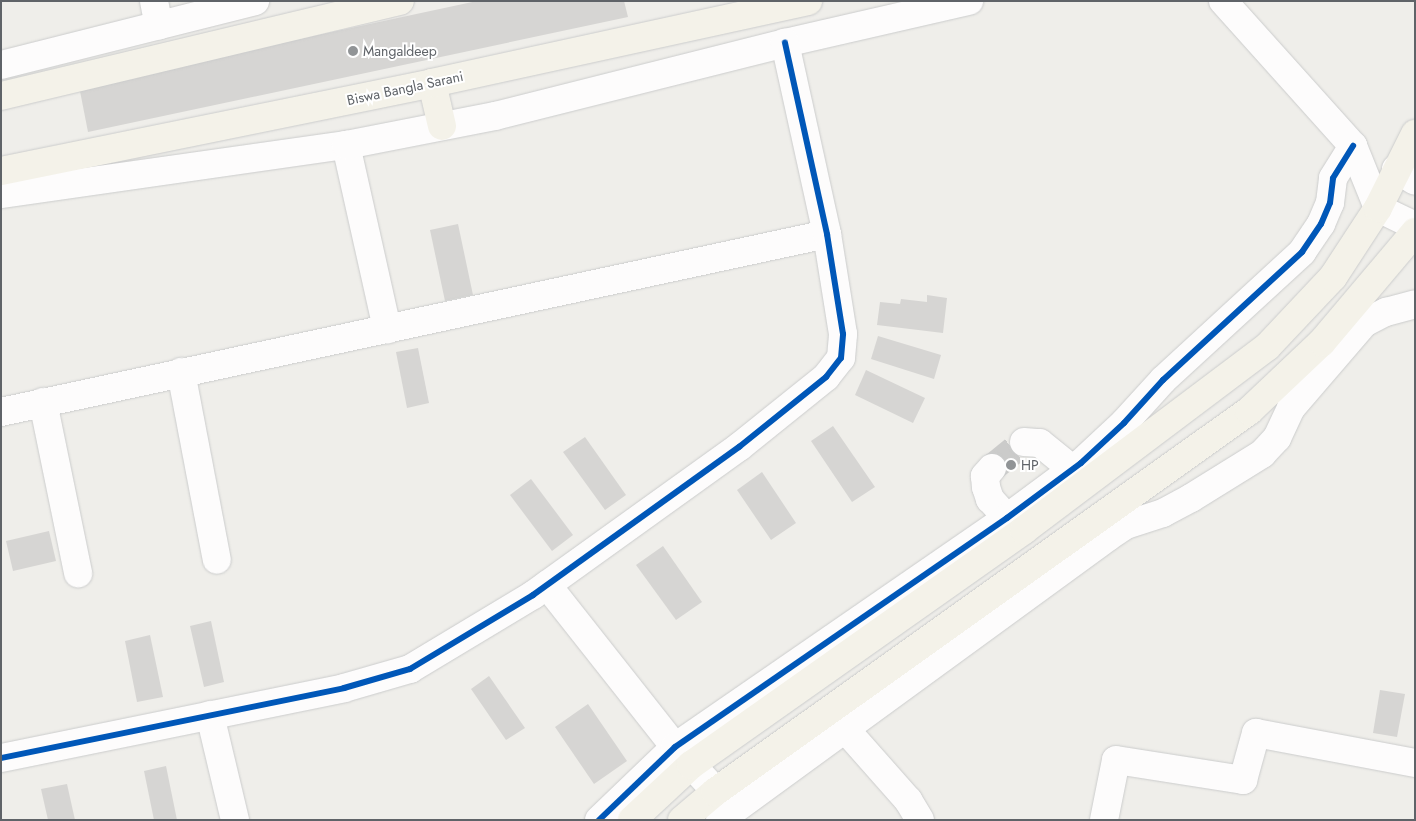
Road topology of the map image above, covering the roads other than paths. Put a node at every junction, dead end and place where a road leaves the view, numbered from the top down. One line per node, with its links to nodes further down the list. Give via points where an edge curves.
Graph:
1 (255, 1): 6 (street)
2 (400, 1): 10 (main road)
3 (808, 1): 12 (main road, Biswa Bangla Sarani)
4 (969, 1): 9 (street)
5 (1222, 1): 17 (street)
6 (192, 8): 7 (street)
7 (157, 14): 8 (street)
8 (130, 34): 10 (street); 11 (street)
9 (786, 43): 14 (street, via 495,116); 24 (street)
10 (137, 65): 13 (main road)
11 (1, 66)
12 (432, 83): 14 (main road); 18 (main road, Biswa Bangla Sarani)
13 (1, 96)
14 (442, 126): 16 (street)
15 (1415, 134): 19 (main road)
16 (346, 145): 20 (street); 26 (street)
17 (1353, 146): 21 (street); 32 (street, via 1333,178 1330,203 1321,224 1302,252)
18 (1, 171)
19 (1406, 175): 21 (main road)
20 (1, 194)
21 (1378, 208): 22 (street); 39 (main road, via 1333,277 1267,347 1024,530)
22 (1415, 226)
23 (1415, 232): 42 (main road, via 1322,342 1249,411)
24 (828, 234): 26 (street); 36 (street, via 843,334 841,358 826,377 739,447)
25 (1415, 304): 38 (street, via 1386,312 1364,324 1291,408 1277,438 1262,454 1191,498 1108,536)
26 (387, 329): 27 (street)
27 (181, 372): 28 (street); 34 (street)
28 (43, 402): 29 (street); 35 (street)
29 (1, 412)
30 (1024, 442): 32 (street, via 1040,443)
31 (992, 468): 33 (street, via 986,476 986,487 990,499)
32 (1072, 469): 33 (street)
33 (1007, 518): 39 (street)
34 (217, 560)
35 (78, 572)
36 (547, 585): 37 (street, via 410,669 344,688); 39 (street)
37 (210, 715): 40 (street); 43 (street)
38 (846, 730): 42 (street); 47 (street, via 908,800)
39 (683, 756): 42 (street); 44 (street); 45 (main road)
40 (1, 758)
41 (1415, 764): 48 (street, via 1280,735 1256,733 1243,780 1116,760)
42 (726, 810): 46 (main road)
43 (235, 820)
44 (599, 820)
45 (632, 820)
46 (682, 820)
47 (920, 820)
48 (1104, 820)

